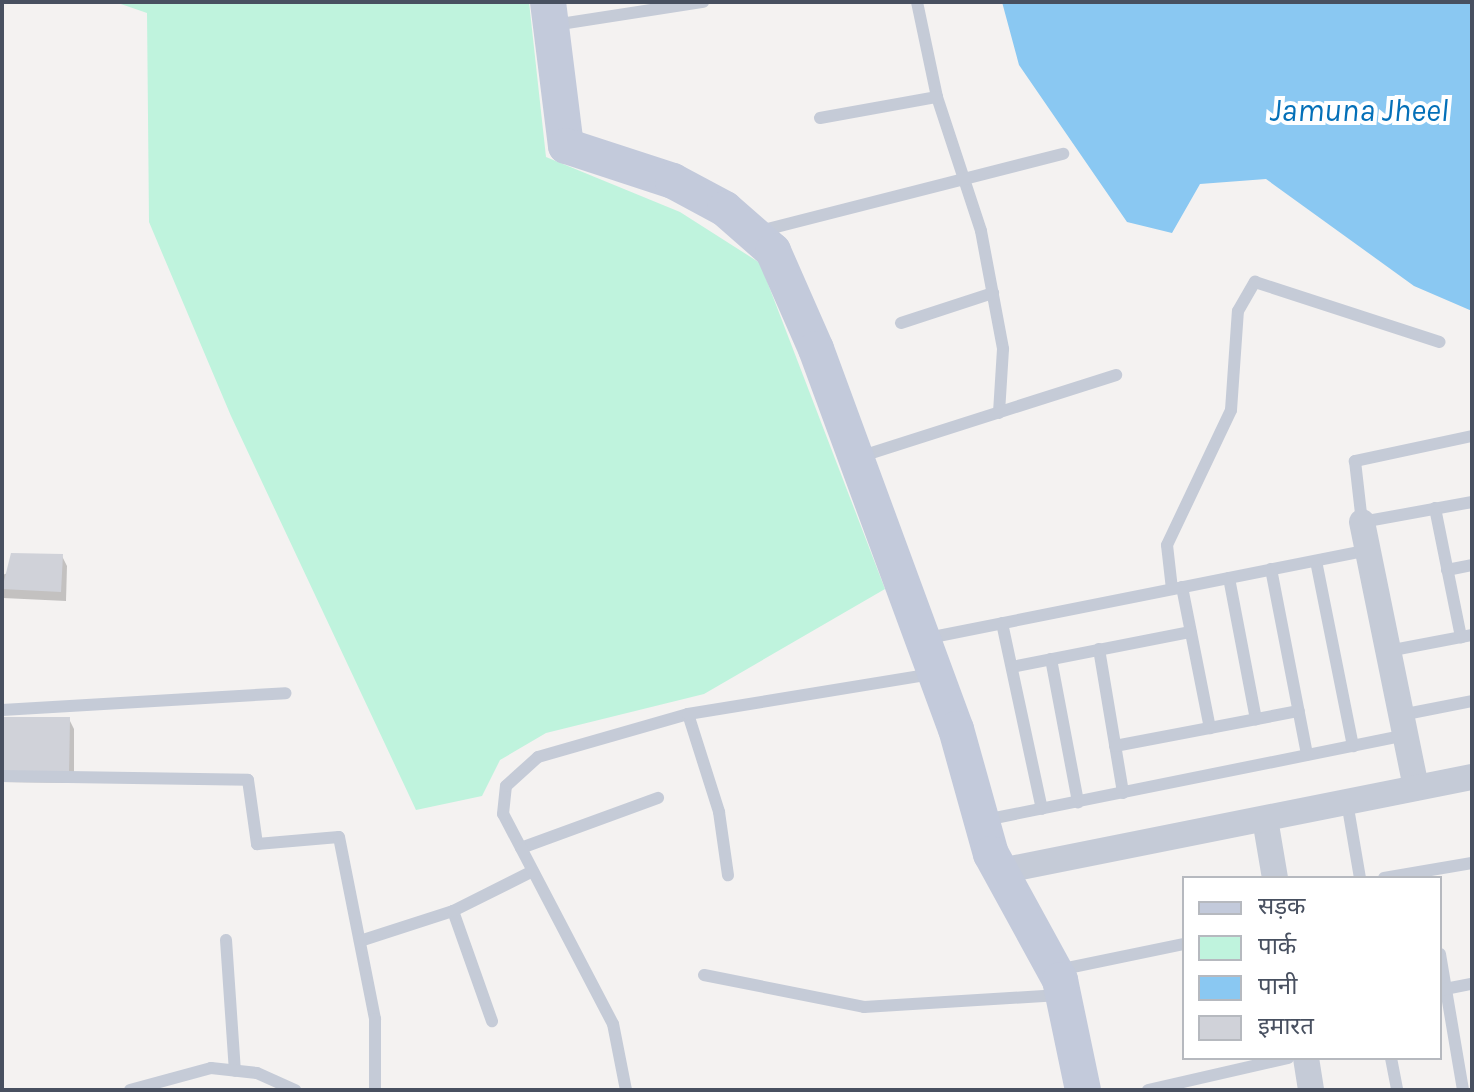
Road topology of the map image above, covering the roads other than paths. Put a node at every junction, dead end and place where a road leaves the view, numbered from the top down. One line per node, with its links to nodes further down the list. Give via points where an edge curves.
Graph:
1 (703, 2): 3 (lane)
2 (917, 2): 4 (lane)
3 (549, 14): 8 (street, via 566,146 673,181 725,209)
4 (937, 97): 5 (lane); 7 (lane)
5 (820, 118)
6 (1063, 154): 7 (lane)
7 (965, 181): 8 (lane); 9 (lane)
8 (753, 233): 15 (street, via 773,251)
9 (993, 293): 10 (lane); 13 (lane, via 1003,349)
10 (901, 323)
11 (1440, 342): 25 (lane, via 1255,282 1238,311 1231,410 1167,545)
12 (1116, 375): 13 (lane)
13 (999, 413): 15 (lane)
14 (1472, 436): 18 (lane, via 1355,461)
15 (856, 458): 29 (street)
16 (1472, 502): 17 (lane)
17 (1435, 508): 18 (lane); 23 (lane)
18 (1362, 522): 19 (street)
19 (1368, 550): 20 (lane); 31 (street)
20 (1316, 561): 22 (lane); 44 (lane)
21 (1472, 565): 23 (lane)
22 (1271, 569): 24 (lane); 38 (lane)
23 (1447, 570): 28 (lane)
24 (1229, 578): 25 (lane); 40 (lane)
25 (1177, 588): 26 (lane); 27 (lane)
26 (1002, 623): 29 (lane); 33 (lane)
27 (1191, 632): 30 (lane); 42 (lane)
28 (1466, 636): 31 (lane)
29 (923, 639): 34 (street)
30 (1099, 649): 32 (lane); 43 (lane)
31 (1388, 651): 41 (street)
32 (1051, 659): 33 (lane); 51 (lane)
33 (1012, 667): 53 (lane)
34 (935, 674): 39 (lane); 55 (street)
35 (285, 693): 37 (lane)
36 (1472, 701): 41 (lane)
37 (2, 710)
38 (1299, 711): 40 (lane); 45 (lane)
39 (688, 714): 56 (lane, via 538,757 506,786 503,814); 61 (lane, via 719,812)
40 (1256, 719): 42 (lane)
41 (1403, 725): 44 (lane); 48 (street)
42 (1210, 728): 43 (lane)
43 (1115, 746): 49 (lane)
44 (1353, 746): 45 (lane)
45 (1307, 755): 49 (lane)
46 (2, 776): 67 (lane, via 248,780 257,844 339,837)
47 (1472, 777): 48 (street)
48 (1416, 788): 52 (street)
49 (1123, 793): 51 (lane)
50 (658, 798): 56 (lane)
51 (1078, 802): 53 (lane)
52 (1347, 802): 54 (street); 63 (lane)
53 (1042, 809): 55 (lane)
54 (1265, 819): 59 (street); 62 (street)
55 (982, 821): 59 (street)
56 (521, 848): 58 (lane)
57 (1472, 863): 60 (lane)
58 (533, 871): 65 (lane); 84 (lane, via 613,1024)
59 (1001, 871): 70 (street)
60 (1427, 874): 64 (lane)
61 (728, 875)
62 (1275, 876)
63 (1360, 876)
64 (1406, 876)
65 (453, 911): 67 (lane); 73 (lane)
66 (226, 940): 79 (lane)
67 (360, 941): 83 (lane, via 375,1019)
68 (1182, 945): 70 (lane)
69 (704, 975): 70 (lane, via 864,1007)
70 (1059, 983): 85 (street)
71 (1472, 984): 72 (lane)
72 (1443, 989): 75 (lane)
73 (492, 1021)
74 (1472, 1049): 75 (lane)
75 (1456, 1051): 89 (lane)
76 (1279, 1060): 86 (lane)
77 (1306, 1060): 87 (street)
78 (1391, 1060): 88 (lane)
79 (235, 1071): 80 (lane, via 211,1068); 82 (lane, via 257,1073)
80 (177, 1084): 81 (lane)
81 (130, 1090)
82 (295, 1090)
83 (375, 1090)
84 (626, 1090)
85 (1083, 1090)
86 (1148, 1090)
87 (1311, 1090)
88 (1397, 1090)
89 (1463, 1090)

